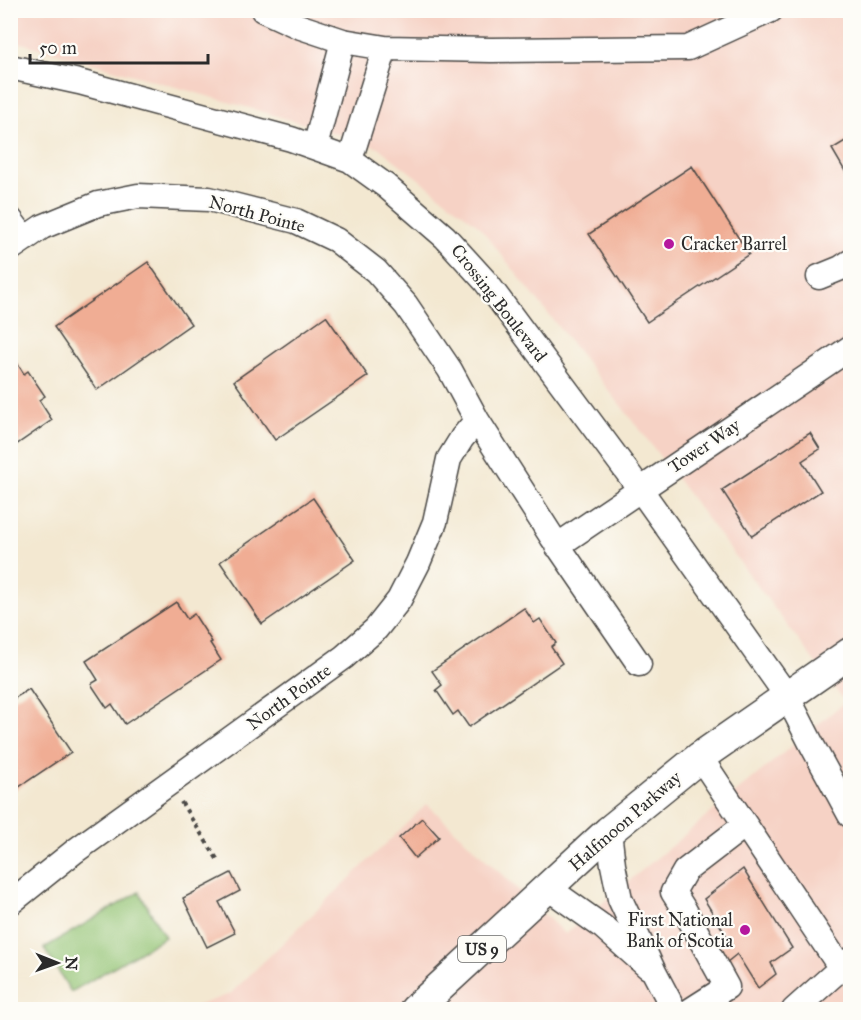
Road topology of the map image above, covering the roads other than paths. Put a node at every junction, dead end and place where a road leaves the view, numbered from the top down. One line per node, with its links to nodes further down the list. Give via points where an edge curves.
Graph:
1 (263, 10): 3 (street)
2 (771, 10): 4 (street, via 688,48)
3 (343, 41): 4 (street); 6 (street)
4 (385, 48): 7 (street)
5 (10, 67): 6 (street, Crossing Boulevard)
6 (315, 147): 7 (street, Crossing Boulevard)
7 (350, 160): 12 (street, Crossing Boulevard, via 446,237 486,282)
8 (10, 219): 9 (street, North Pointe)
9 (18, 244): 11 (street, North Pointe, via 42,227 98,204 138,196 209,199 296,221 336,240 376,271 406,305 450,370)
10 (850, 348): 12 (street, Tower Way)
11 (477, 420): 13 (street, North Pointe); 22 (street, North Pointe, via 449,459 435,522 418,563 399,600 376,629 344,657 75,851)
12 (640, 489): 13 (street, Tower Way); 16 (street, Crossing Boulevard)
13 (557, 546): 15 (street, North Pointe)
14 (850, 653): 16 (main road, Halfmoon Parkway / US 9)
15 (639, 664)
16 (787, 696): 17 (main road, Halfmoon Parkway / US 9); 18 (street, Crossing Boulevard)
17 (700, 757): 19 (street); 20 (main road, Halfmoon Parkway / US 9)
18 (850, 815)
19 (745, 825): 23 (street); 27 (street, via 685,871 673,892 727,987)
20 (609, 831): 21 (main road, Halfmoon Parkway / US 9); 24 (street, via 620,899)
21 (548, 888): 24 (street, via 603,927); 25 (main road, Halfmoon Parkway / US 9)
22 (10, 903)
23 (846, 964): 28 (street)
24 (654, 972): 26 (street)
25 (415, 1010)
26 (674, 1010)
27 (692, 1010)
28 (794, 1010)

